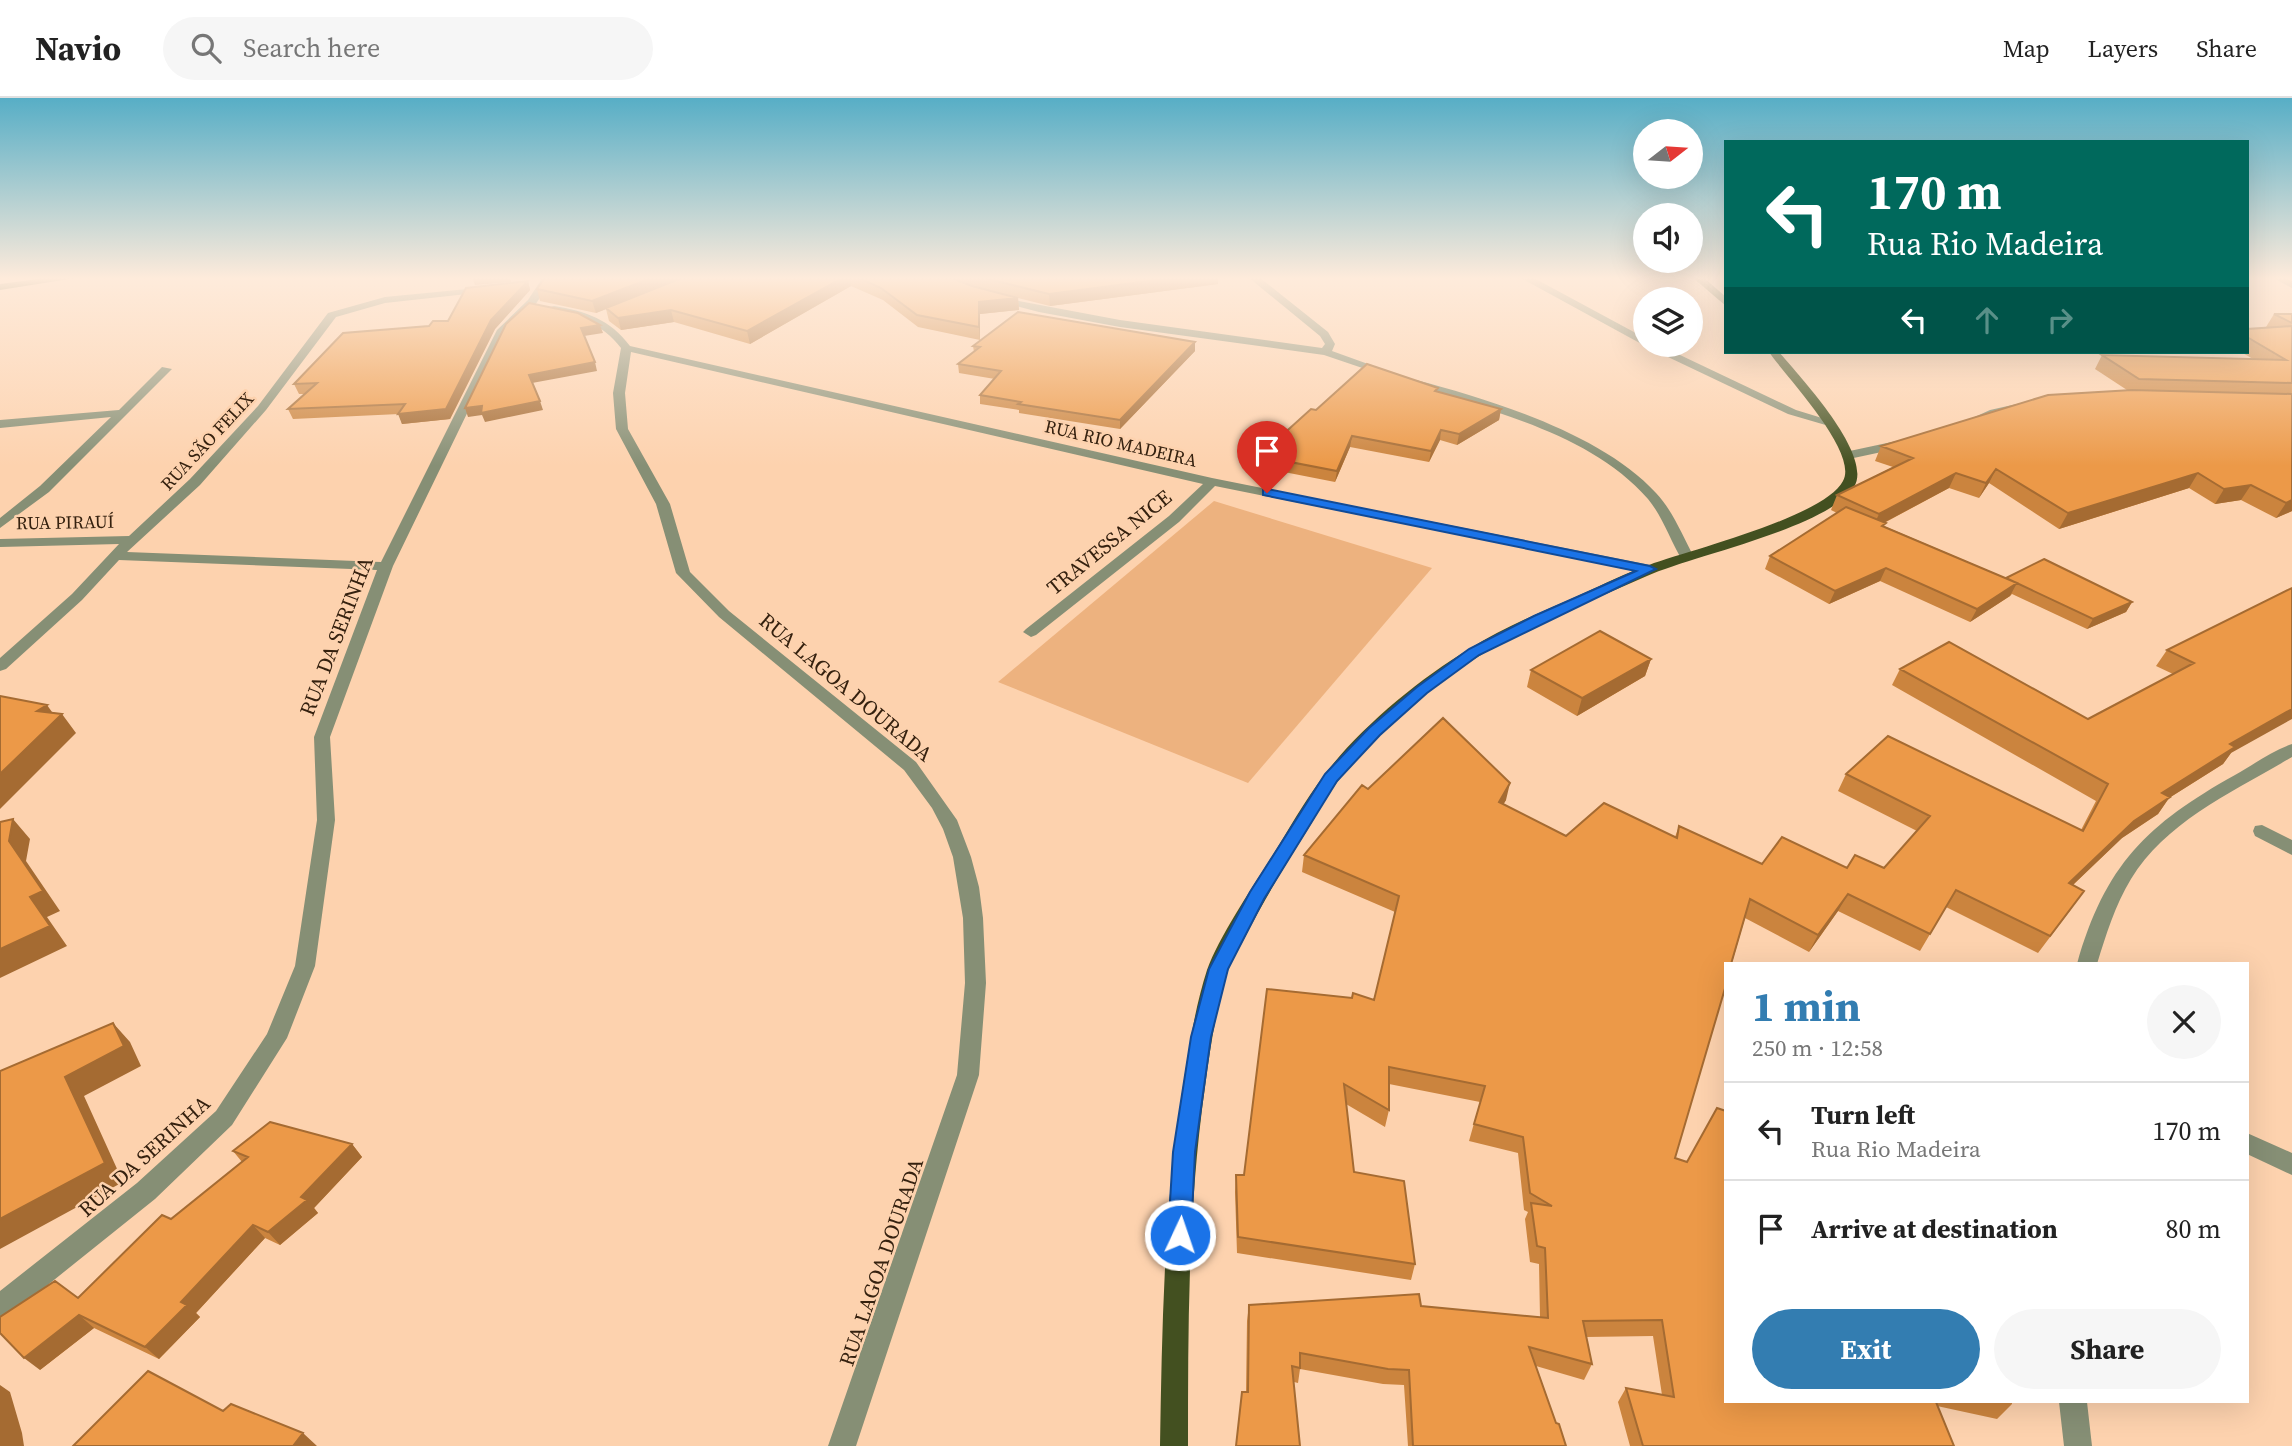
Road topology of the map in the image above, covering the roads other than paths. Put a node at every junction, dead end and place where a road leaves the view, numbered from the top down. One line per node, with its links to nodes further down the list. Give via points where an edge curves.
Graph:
1 (313, 340): 20 (street, RUA SÃO FELIX, via 262,408 195,482)
2 (497, 340): 24 (street, RUA DA SERINHA)
3 (620, 340): 6 (street)
4 (1236, 340): 7 (street)
5 (1328, 340): 7 (street)
6 (626, 348): 18 (street, RUA RIO MADEIRA); 36 (street, RUA LAGOA DOURADA, via 619,393 622,429 663,504 682,573 724,614 910,766 951,828 966,870 974,949 974,1024 968,1075)
7 (1326, 352): 23 (street, via 1532,423 1597,453 1652,496)
8 (1776, 354): 13 (main road)
9 (1676, 357): 13 (street, via 1792,412)
10 (166, 369): 12 (street)
11 (2049, 402): 15 (street, via 2002,408)
12 (119, 413): 14 (street); 19 (street, via 49,487)
13 (1829, 422): 17 (main road)
14 (0, 424)
15 (1950, 431)
16 (1914, 441): 17 (street)
17 (1849, 456): 23 (main road, via 1853,473 1848,486 1833,500 1776,528)
18 (1212, 482): 25 (street, RUA RIO MADEIRA); 26 (street, TRAVESSA NICE, via 1174,519)
19 (0, 524)
20 (132, 540): 21 (street, RUA PIRAUÍ); 22 (street, RUA SÃO FELIX)
21 (0, 543)
22 (115, 556): 24 (street); 27 (street, RUA SÃO FELIX)
23 (1687, 557): 25 (main road)
24 (386, 566): 34 (street, RUA DA SERINHA, via 322,737 326,820 305,966 276,1038 224,1118 146,1191)
25 (1650, 569): 37 (main road, via 1474,652 1422,690 1331,778 1256,897 1218,969 1197,1064 1184,1152)
26 (1031, 632)
27 (0, 666)
28 (2292, 750): 31 (street, via 2206,800 2143,849 2115,890)
29 (2262, 831): 30 (street)
30 (2292, 848)
31 (2088, 962)
32 (2249, 1144): 33 (street)
33 (2292, 1164)
34 (0, 1307)
35 (2073, 1403): 38 (street)
36 (842, 1446)
37 (1174, 1446)
38 (2078, 1446)

